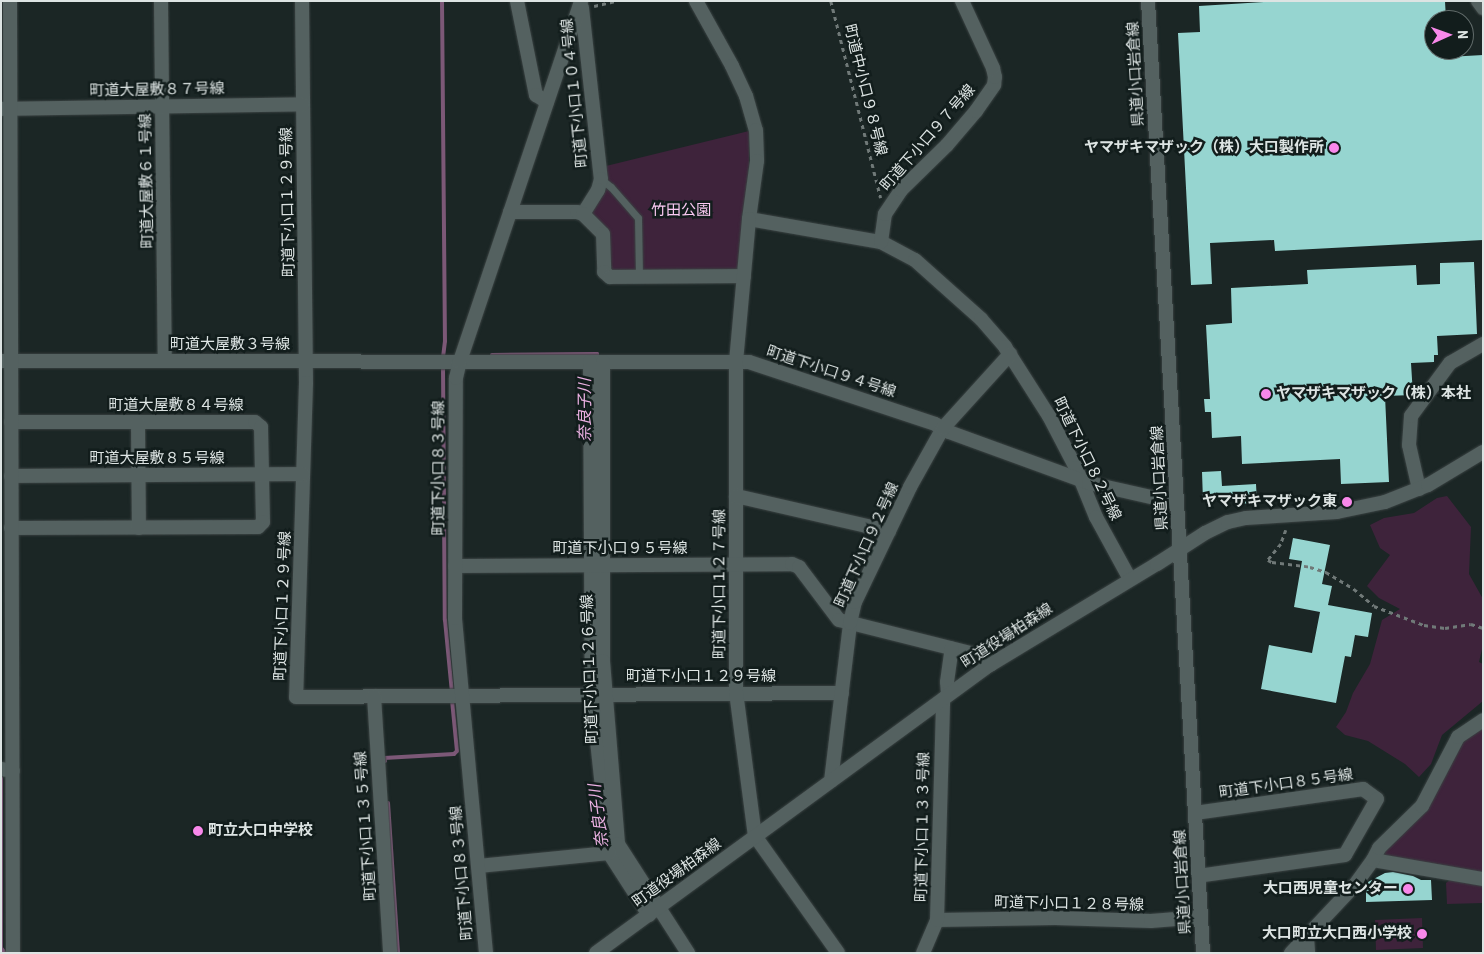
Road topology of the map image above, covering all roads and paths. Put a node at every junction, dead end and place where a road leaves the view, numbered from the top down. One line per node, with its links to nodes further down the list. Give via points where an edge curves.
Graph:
1 (10, 1): 16 (street)
2 (161, 1): 15 (street, 町道大屋敷６１号線)
3 (302, 1): 14 (street, 町道下小口１２９号線)
4 (517, 1): 13 (street, via 536,95)
5 (616, 1): 11 (path)
6 (831, 1): 20 (path, 町道中小口９８号線)
7 (962, 1): 20 (street, 町道下小口９７号線, via 992,68 994,85 947,145 901,190)
8 (1148, 1): 45 (street, 県道小口岩倉線)
9 (1478, 1): 12 (street)
10 (700, 2): 21 (street, via 746,96 756,130 757,161)
11 (581, 4): 13 (street, 町道下小口８３号線); 17 (street, 町道下小口１０４号線)
12 (1483, 8)
13 (548, 102): 18 (street, 町道下小口８３号線)
14 (304, 104): 15 (street, 町道大屋敷８７号線); 30 (street, 町道下小口１２９号線)
15 (162, 106): 16 (street, 町道大屋敷８７号線); 29 (street, 町道大屋敷６１号線)
16 (6, 109): 22 (street)
17 (601, 180): 19 (street); 24 (lane, via 638,218)
18 (510, 212): 19 (street); 31 (street, 町道下小口８３号線)
19 (583, 214): 24 (street, via 603,234 604,272 610,277)
20 (885, 214): 23 (street, 町道下小口９７号線)
21 (750, 219): 23 (street, 町道下小口８２号線); 25 (street, 町道下小口１２７号線)
22 (6, 222): 28 (street)
23 (881, 242): 27 (street, 町道下小口８２号線, via 915,260 981,320)
24 (638, 276): 25 (street)
25 (744, 276): 33 (street, 町道下小口１２７号線)
26 (1483, 344): 43 (street, via 1450,363 1411,416 1409,445)
27 (1010, 354): 36 (street, 町道下小口９２号線); 42 (street, 町道下小口８２号線, via 1049,416)
28 (6, 361): 29 (street, 町道大屋敷３号線); 34 (street)
29 (165, 361): 30 (street, 町道大屋敷３号線)
30 (306, 361): 31 (street, 町道大屋敷３号線); 39 (street, 町道下小口１２９号線)
31 (460, 361): 32 (street, 町道下小口９４号線); 52 (street, 町道下小口８３号線, via 454,395)
32 (597, 362): 33 (street, 町道下小口９４号線); 53 (street)
33 (736, 363): 36 (street, 町道下小口９４号線, via 748,362); 44 (street, 町道下小口１２７号線)
34 (11, 422): 35 (street, 町道大屋敷８４号線); 41 (street)
35 (138, 422): 38 (street, 町道大屋敷８４号線, via 255,422 260,427); 40 (street)
36 (943, 428): 42 (street, 町道下小口９４号線); 49 (street, 町道下小口９２号線)
37 (1483, 452): 43 (street, 町道役場柏森線)
38 (262, 474): 39 (street, 町道大屋敷８５号線); 40 (street, 町道大屋敷８５号線); 47 (street, 町道大屋敷８４号線, via 263,522 258,527)
39 (303, 474): 63 (street, 町道下小口１２９号線, via 296,697)
40 (138, 475): 41 (street, 町道大屋敷８５号線); 47 (street)
41 (11, 476): 46 (street)
42 (1080, 478): 45 (street, 町道下小口９４号線); 54 (street, 町道下小口８２号線, via 1096,517)
43 (1419, 489): 50 (street, 町道役場柏森線, via 1379,503 1337,512 1242,518 1205,533)
44 (736, 496): 49 (street); 51 (street, 町道下小口１２７号線)
45 (1177, 503): 50 (street, 県道小口岩倉線)
46 (12, 528): 47 (street, 町道大屋敷８４号線); 66 (street)
47 (139, 528)
48 (1286, 530): 56 (path, via 1281,544 1268,560 1326,572 1374,606 1424,625 1445,628 1471,624)
49 (889, 531): 55 (street, 町道下小口９２号線, via 855,602)
50 (1180, 549): 54 (street, 町道役場柏森線); 68 (street, 県道小口岩倉線)
51 (736, 565): 53 (street, 町道下小口９５号線); 55 (street, 町道下小口９５号線, via 792,564 799,567 840,620); 59 (street, 町道下小口１２７号線)
52 (455, 566): 53 (street, 町道下小口９５号線); 62 (street, 町道下小口８３号線, via 455,618)
53 (597, 566): 61 (street)
54 (1130, 579): 58 (street, 町道役場柏森線)
55 (850, 623): 57 (street, 町道下小口９５号線); 60 (street, 町道下小口９２号線)
56 (1483, 628)
57 (952, 648): 58 (street, 町道下小口９５号線, via 986,657); 64 (street, 町道下小口１３３号線)
58 (991, 665): 64 (street, 町道役場柏森線)
59 (736, 692): 60 (street, 町道下小口１２９号線); 61 (street, 町道下小口１２９号線); 69 (street, 町道下小口１２７号線)
60 (842, 693): 67 (street, 町道下小口９２号線)
61 (598, 694): 62 (street, 町道下小口１２９号線); 70 (street); 75 (street, 町道下小口１２６号線, via 618,844)
62 (462, 695): 63 (street, 町道下小口１２９号線); 72 (street, 町道下小口８３号線)
63 (374, 696): 80 (street, 町道下小口１３５号線)
64 (945, 697): 67 (street, 町道役場柏森線); 77 (street, 町道下小口１３３号線)
65 (1483, 720): 71 (street, via 1458,736 1422,806 1379,848)
66 (7, 770): 79 (street)
67 (831, 781): 69 (street, 町道役場柏森線)
68 (1195, 813): 73 (street, 県道小口岩倉線); 73 (street, 町道下小口８５号線, via 1363,789 1377,799 1345,854)
69 (755, 836): 75 (street, 町道役場柏森線); 84 (street, 町道下小口１２７号線)
70 (609, 853): 72 (street); 75 (street)
71 (1373, 860): 74 (street); 78 (street)
72 (478, 866): 81 (street, 町道下小口８３号線)
73 (1198, 876): 76 (street, 県道小口岩倉線)
74 (1483, 879)
75 (654, 911): 82 (street, 町道役場柏森線); 83 (street, 町道下小口１２６号線)
76 (1201, 917): 77 (street, 町道下小口１２８号線, via 1151,921 1055,918); 86 (street, 県道小口岩倉線)
77 (937, 920): 85 (street, 町道下小口１３３号線)
78 (1307, 938): 87 (street); 88 (street)
79 (12, 953)
80 (390, 953)
81 (486, 953)
82 (596, 953)
83 (688, 953)
84 (838, 953)
85 (923, 953)
86 (1203, 953)
87 (1291, 953)
88 (1308, 953)

